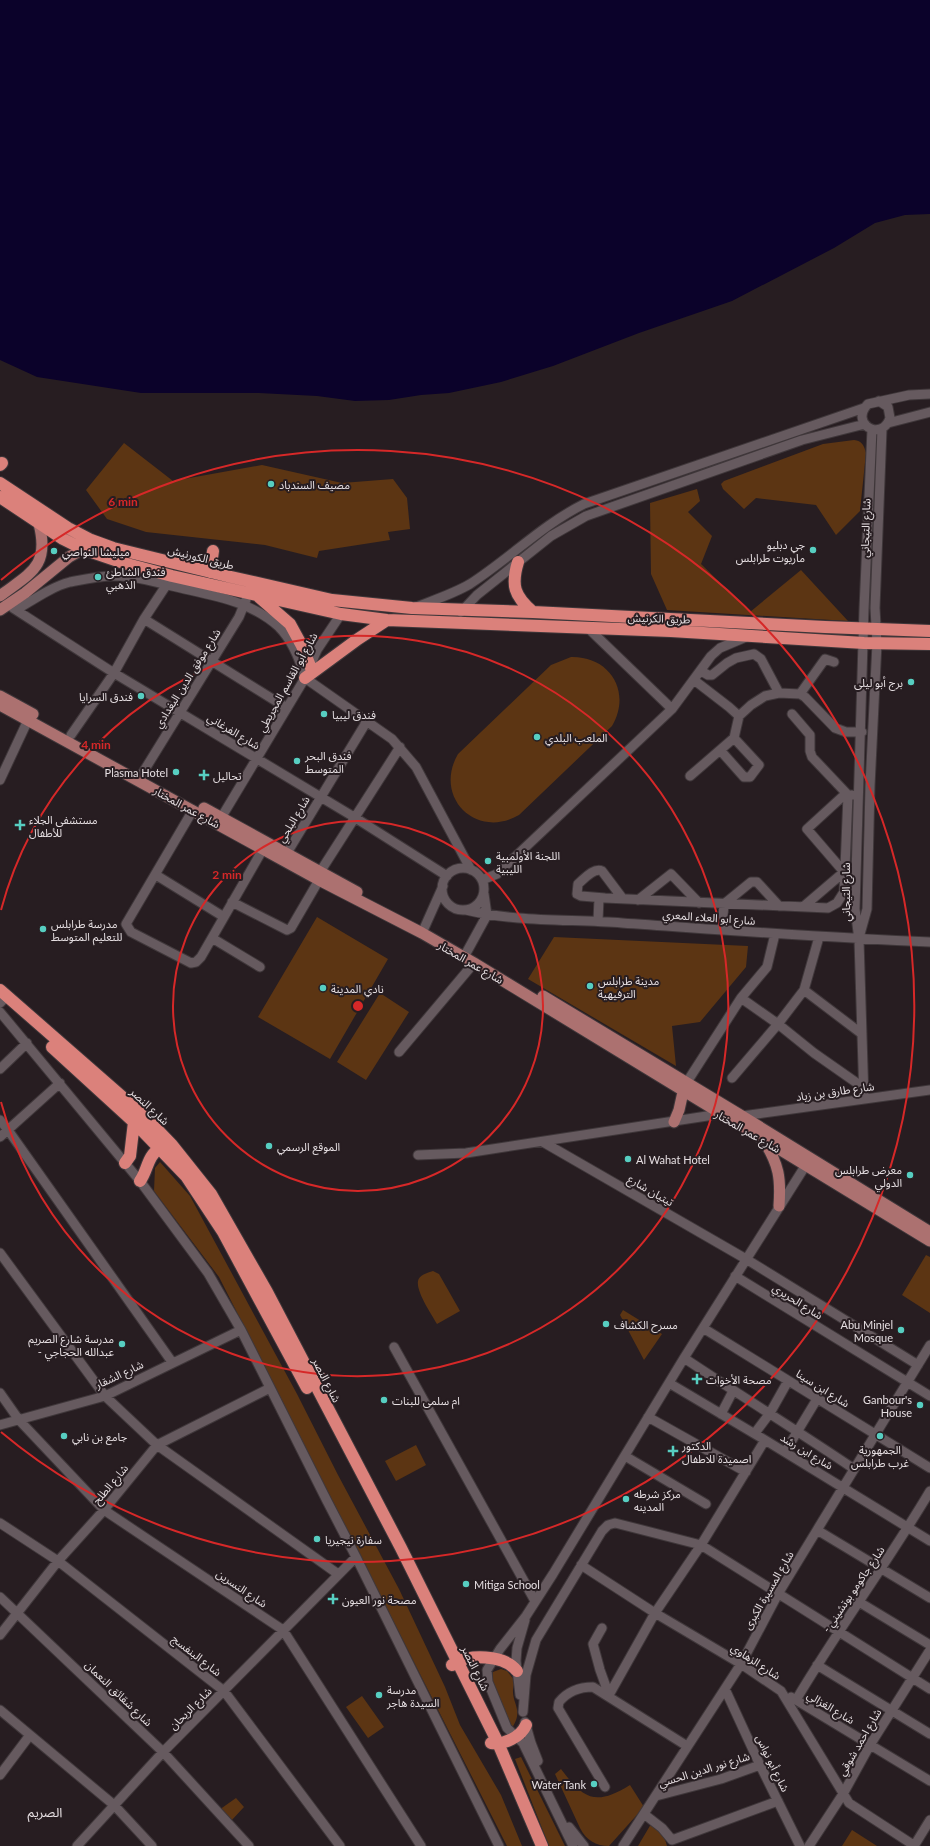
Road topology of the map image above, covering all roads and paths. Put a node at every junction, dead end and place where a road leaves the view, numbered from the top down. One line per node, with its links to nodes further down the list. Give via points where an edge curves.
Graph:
1 (930, 394): 2 (street)
2 (879, 401): 3 (street); 5 (street, via 888,407 890,413)
3 (864, 408): 5 (street, via 862,414); 7 (street)
4 (930, 412): 5 (street)
5 (877, 426): 8 (street, via 802,440); 30 (street, شارع التيجاني, via 875,608)
6 (0, 483): 16 (highway, طريق الكورنيش, via 37,509 91,540 113,548)
7 (636, 484): 8 (street); 11 (street, via 584,504 553,521)
8 (639, 496): 12 (street, via 586,516)
9 (0, 497): 10 (highway)
10 (39, 524): 13 (highway); 19 (main road, via 43,542 42,555 37,565)
11 (528, 540): 12 (street); 22 (street, via 468,585)
12 (536, 548): 15 (street)
13 (83, 549): 17 (highway); 21 (main road, via 69,557)
14 (213, 551): 16 (highway)
15 (518, 562): 23 (street); 24 (highway, via 514,576 515,590 522,603)
16 (210, 572): 22 (highway, طريق الكورنيش, via 332,600)
17 (169, 581): 18 (highway); 20 (street); 21 (street, via 116,575 83,580 59,586); 26 (street)
18 (253, 594): 20 (street, شارع موفق الدين البغدادي); 25 (highway); 38 (highway, via 290,624)
19 (0, 596)
20 (244, 605): 36 (street, شارع موفق الدين البغدادي); 41 (street, via 280,628 290,642)
21 (8, 608): 40 (street, شارع الفرغاني)
22 (412, 608): 23 (highway, طريق الكرنيش)
23 (463, 609): 24 (highway, طريق الكرنيش); 28 (street)
24 (532, 612): 30 (highway, طريق الكرنيش)
25 (340, 614): 27 (highway); 38 (street, شارع أبو القاسم المجريطي)
26 (144, 619): 36 (street); 40 (street)
27 (387, 620): 28 (highway, طريق الكرنيش); 41 (highway)
28 (454, 622): 29 (highway, طريق الكرنيش)
29 (588, 628): 32 (highway, طريق الكرنيش); 48 (street)
30 (870, 629): 31 (highway, طريق الكرنيش); 33 (street, شارع التيجاني); 34 (street, شارع التيجاني)
31 (930, 631)
32 (748, 636): 33 (highway, طريق الكرنيش); 39 (street, via 720,648)
33 (864, 643): 34 (highway, طريق الكرنيش); 54 (street, شارع التيجاني)
34 (877, 643): 35 (highway, طريق الكرنيش); 63 (street, شارع التيجاني)
35 (930, 644)
36 (211, 661): 47 (street); 49 (street, شارع موفق الدين البغدادي)
37 (834, 662): 44 (street, via 826,659)
38 (310, 666): 41 (street, شارع أبو القاسم المجريطي)
39 (701, 671): 42 (street); 43 (street, via 712,675 736,658 754,654 760,658)
40 (114, 673): 49 (street, شارع الفرغاني); 55 (street)
41 (305, 678): 47 (street, شارع أبو القاسم المجريطي); 53 (street)
42 (694, 680): 48 (street); 51 (street)
43 (779, 693): 44 (street); 51 (street, via 765,696)
44 (800, 694): 54 (street, via 835,728 846,732)
45 (0, 696): 55 (main road, شارع عمر المختار)
46 (0, 705): 52 (main road, شارع عمر المختار)
47 (287, 708): 59 (street, شارع أبو القاسم المجريطي)
48 (672, 709): 78 (street, via 497,874)
49 (180, 713): 59 (street, شارع الفرغاني); 60 (street, شارع موفق الدين البغدادي)
50 (792, 714): 65 (street, via 810,735 812,757)
51 (739, 716): 56 (street)
52 (28, 720): 62 (street); 67 (main road, شارع عمر المختار)
53 (367, 721): 57 (street); 66 (street, شارع البلحي)
54 (862, 732): 64 (street, شارع التيجاني)
55 (71, 735): 60 (main road, شارع عمر المختار)
56 (734, 738): 58 (street); 58 (street, via 759,765 750,776 744,777)
57 (400, 747): 68 (street); 74 (street, via 416,767)
58 (720, 750): 61 (street)
59 (257, 758): 66 (street, شارع الفرغاني); 69 (street, شارع أبو القاسم المجريطي)
60 (142, 774): 69 (main road, شارع عمر المختار)
61 (690, 776)
62 (0, 780)
63 (870, 786): 64 (street); 73 (street, شارع التيجاني)
64 (860, 790): 65 (street); 72 (street, شارع التيجاني)
65 (848, 795): 75 (street); 75 (street, via 842,796 807,829)
66 (320, 798): 68 (street, شارع الفرغاني); 71 (street, شارع البلحي)
67 (193, 810): 69 (main road, شارع عمر المختار); 76 (street)
68 (354, 817): 77 (street); 79 (street, شارع الفرغاني)
69 (220, 821): 70 (main road, شارع عمر المختار); 71 (main road, شارع عمر المختار)
70 (263, 849): 77 (main road, شارع عمر المختار); 84 (street)
71 (287, 853): 77 (main road, شارع عمر المختار)
72 (857, 853): 73 (street); 98 (street, شارع التيجاني, via 855,910)
73 (869, 854): 98 (street, شارع التيجاني, via 867,909)
74 (471, 870): 78 (street); 79 (street, via 460,869 451,873)
75 (844, 872): 88 (street); 88 (street, via 844,892 837,903 828,908)
76 (156, 875): 91 (street); 97 (street, via 126,924 131,932 191,962 196,962 201,957)
77 (320, 876): 84 (street, via 291,928 287,930); 94 (main road, شارع عمر المختار)
78 (482, 880): 80 (street)
79 (445, 881): 89 (street, via 443,891 448,903 459,910); 94 (street)
80 (484, 894): 89 (street, via 477,905); 90 (street)
81 (599, 898): 82 (street); 82 (street, via 577,894 578,884 598,869); 92 (street)
82 (623, 899): 83 (street)
83 (638, 900): 85 (street); 85 (street, via 671,874)
84 (232, 902): 91 (street)
85 (699, 903): 86 (street)
86 (724, 904): 87 (street); 87 (street, via 754,881); 93 (street)
87 (779, 906): 88 (street)
88 (803, 907)
89 (466, 910): 90 (street, شارع ابو العلاء المعري)
90 (487, 915): 92 (street, شارع ابو العلاء المعري); 100 (street)
91 (224, 917): 97 (street)
92 (598, 921): 93 (street, شارع ابو العلاء المعري)
93 (722, 930): 95 (street, شارع ابو العلاء المعري)
94 (424, 931): 100 (main road, شارع عمر المختار)
95 (775, 934): 96 (street, شارع ابو العلاء المعري); 104 (street, via 767,968)
96 (820, 937): 98 (street, شارع ابو العلاء المعري); 103 (street)
97 (212, 938): 102 (street)
98 (859, 940): 99 (street, شارع ابو العلاء المعري); 107 (street)
99 (930, 942)
100 (465, 954): 101 (main road, شارع عمر المختار); 113 (main road, شارع عمر المختار)
101 (474, 962): 109 (street); 113 (main road, شارع عمر المختار)
102 (260, 967)
103 (804, 990): 106 (street); 107 (street)
104 (741, 998): 106 (street); 113 (street)
105 (2, 1000): 108 (street); 120 (highway, شارع النصر); 197 (highway, شارع النصر, via 144,1116 172,1145 211,1194 267,1292)
106 (778, 1024): 111 (street); 114 (street)
107 (862, 1034): 114 (street)
108 (27, 1043): 110 (street); 112 (street)
109 (399, 1052)
110 (0, 1069)
111 (732, 1078)
112 (60, 1083): 122 (street); 129 (street)
113 (685, 1087): 117 (main road, شارع عمر المختار); 118 (main road, شارع عمر المختار); 121 (main road)
114 (864, 1088): 116 (street)
115 (930, 1090): 116 (street, شارع طارق بن زياد)
116 (864, 1099): 118 (street, شارع طارق بن زياد)
117 (720, 1114): 121 (street); 124 (main road, شارع عمر المختار)
118 (742, 1116): 128 (main road, شارع عمر المختار)
119 (0, 1120): 122 (street)
120 (134, 1122): 126 (highway, شارع النصر); 129 (highway, via 131,1153)
121 (674, 1122): 125 (street)
122 (8, 1130): 123 (street); 142 (street)
123 (0, 1137)
124 (762, 1139): 128 (main road, شارع عمر المختار); 131 (main road, via 777,1166 780,1179)
125 (543, 1142): 127 (street, via 466,1153); 135 (street, تيتيان شارع)
126 (160, 1148): 130 (highway, via 150,1157); 197 (highway, شارع النصر, via 186,1176 226,1238)
127 (418, 1155)
128 (808, 1161): 131 (street); 132 (main road, شارع عمر المختار); 133 (main road, شارع عمر المختار)
129 (125, 1163): 130 (street)
130 (140, 1181): 138 (street, via 208,1273)
131 (779, 1206): 135 (street)
132 (930, 1232)
133 (930, 1242)
134 (0, 1253): 150 (street)
135 (746, 1259): 136 (street); 143 (street, تيتيان شارع)
136 (735, 1276): 137 (street); 145 (street, شارع الحريري)
137 (703, 1328): 141 (street); 144 (street, شارع ابن سينا)
138 (241, 1330): 142 (street, شارع الشقار); 147 (street)
139 (930, 1345): 143 (street, شارع المسيرة الكبرى)
140 (394, 1347): 185 (street)
141 (684, 1358): 146 (street); 148 (street)
142 (172, 1362): 150 (street, شارع الشقار)
143 (918, 1365): 145 (street, شارع المسيرة الكبرى)
144 (788, 1381): 152 (street, شارع ابن سينا); 153 (street)
145 (907, 1382): 151 (street, شارع الحريري); 160 (street, شارع المسيرة الكبرى)
146 (670, 1383): 154 (street, شارع ابن رشد); 155 (street)
147 (270, 1388): 162 (street, شارع الطلح); 177 (street)
148 (733, 1391): 153 (street); 154 (street)
149 (0, 1393): 156 (street, شارع النسرين)
150 (105, 1396): 156 (street, شارع الشقار); 162 (street)
151 (930, 1396)
152 (817, 1399): 158 (street); 160 (street, شارع ابن سينا)
153 (770, 1413): 158 (street); 159 (street)
154 (721, 1414): 159 (street, شارع ابن رشد)
155 (648, 1418): 164 (street); 167 (street)
156 (19, 1420): 157 (street, شارع الشقار); 171 (street, شارع النسرين)
157 (0, 1425)
158 (799, 1431): 163 (street); 166 (street)
159 (755, 1434): 161 (street, شارع ابن رشد)
160 (875, 1435): 165 (street, شارع ابن سينا); 166 (street, شارع المسيرة الكبرى)
161 (765, 1440): 163 (street, شارع ابن رشد); 167 (street)
162 (157, 1445): 171 (street, شارع الطلح); 181 (street)
163 (785, 1452): 168 (street, شارع ابن رشد)
164 (625, 1456): 170 (street); 185 (street)
165 (930, 1468)
166 (854, 1469): 168 (street, شارع المسيرة الكبرى)
167 (746, 1472): 176 (street)
168 (843, 1487): 173 (street, شارع ابن رشد); 174 (street, شارع المسيرة الكبرى)
169 (930, 1491): 173 (street, - شارع جاكومو بوتشيني)
170 (706, 1504)
171 (104, 1510): 178 (street, شارع الطلح); 191 (street, شارع النسرين)
172 (0, 1523): 178 (street, شارع البنفسج)
173 (908, 1529): 175 (street, شارع ابن رشد); 180 (street, - شارع جاكومو بوتشيني)
174 (817, 1530): 180 (street); 182 (street, شارع المسيرة الكبرى)
175 (930, 1541)
176 (701, 1545): 179 (street, via 615,1523 602,1531); 182 (street); 188 (street)
177 (356, 1557): 181 (street, شارع الريحان); 234 (street)
178 (58, 1561): 187 (street, شارع الطلح); 204 (street, شارع البنفسج)
179 (581, 1565): 188 (street, شارع الزهاوي); 210 (street, via 536,1640 526,1675)
180 (882, 1568): 184 (street); 186 (street, - شارع جاكومو بوتشيني)
181 (338, 1574): 191 (street, شارع الريحان)
182 (778, 1594): 192 (street); 198 (street, شارع المسيرة الكبرى)
183 (0, 1597): 187 (street, شارع شقائق النعمان)
184 (930, 1598)
185 (535, 1601): 189 (street)
186 (859, 1602): 192 (street, - شارع جاكومو بوتشيني); 194 (street)
187 (17, 1612): 193 (street, شارع الطلح); 218 (street, شارع شقائق النعمان)
188 (655, 1613): 198 (street, شارع الزهاوي); 206 (street)
189 (526, 1616): 196 (street); 200 (street, via 517,1648)
190 (602, 1628): 206 (street, via 593,1644)
191 (282, 1630): 204 (street, شارع الريحان); 233 (street, شارع النسرين)
192 (838, 1632): 199 (street, - شارع جاكومو بوتشيني); 201 (street)
193 (0, 1635)
194 (930, 1645)
195 (930, 1650): 201 (street, شارع احمد شوقي)
196 (494, 1658): 197 (highway); 200 (highway, via 507,1662); 214 (street, via 487,1670 488,1682 507,1728)
197 (455, 1663): 215 (highway, شارع النصر)
198 (740, 1664): 202 (street, شارع المسيرة الكبرى); 205 (street, شارع الزهاوي)
199 (817, 1665): 207 (street, - شارع جاكومو بوتشيني); 209 (street)
200 (516, 1671): 210 (street)
201 (912, 1678): 203 (street); 209 (street, شارع احمد شوقي)
202 (725, 1689): 217 (street, شارع المسيرة الكبرى); 219 (street, شارع أبو نواس)
203 (930, 1689)
204 (224, 1691): 218 (street, شارع الريحان); 232 (street, شارع البنفسج)
205 (781, 1692): 207 (street, شارع الغزالي); 223 (street, شارع الزهاوي)
206 (609, 1695): 217 (street); 222 (street, via 593,1686 581,1687 564,1697 558,1708)
207 (796, 1700): 216 (street, شارع الغزالي)
208 (0, 1710): 213 (street)
209 (892, 1711): 212 (street); 216 (street, شارع احمد شوقي)
210 (523, 1712): 211 (street)
211 (526, 1725): 214 (highway, via 523,1732); 238 (street, via 534,1752 564,1817)
212 (930, 1734)
213 (30, 1735): 220 (street); 226 (street)
214 (517, 1736): 215 (highway); 237 (street, via 523,1743)
215 (494, 1742): 235 (highway, شارع النصر); 236 (highway, شارع النصر)
216 (870, 1745): 221 (street, شارع الغزالي); 223 (street, شارع احمد شوقي)
217 (687, 1746): 224 (street, شارع المسيرة الكبرى)
218 (163, 1752): 226 (street, شارع الريحان); 231 (street, شارع شقائق النعمان)
219 (760, 1765): 224 (street, شارع نور الدين الحسي, via 721,1779); 225 (street, شارع أبو نواس)
220 (0, 1775)
221 (930, 1781)
222 (606, 1787)
223 (843, 1794): 241 (street, شارع احمد شوقي); 242 (street, شارع الزهاوي, via 849,1803)
224 (656, 1796): 227 (street, شارع المسيرة الكبرى)
225 (778, 1801): 227 (street, via 672,1840); 240 (street, شارع أبو نواس)
226 (114, 1805): 229 (street, شارع الريحان); 230 (street)
227 (644, 1814): 239 (street, شارع المسيرة الكبرى)
228 (930, 1820): 242 (street)
229 (77, 1846)
230 (152, 1846)
231 (248, 1846)
232 (340, 1846)
233 (421, 1846)
234 (499, 1846)
235 (534, 1846)
236 (542, 1846)
237 (573, 1846)
238 (584, 1846)
239 (623, 1846)
240 (800, 1846)
241 (809, 1846)
242 (914, 1846)

